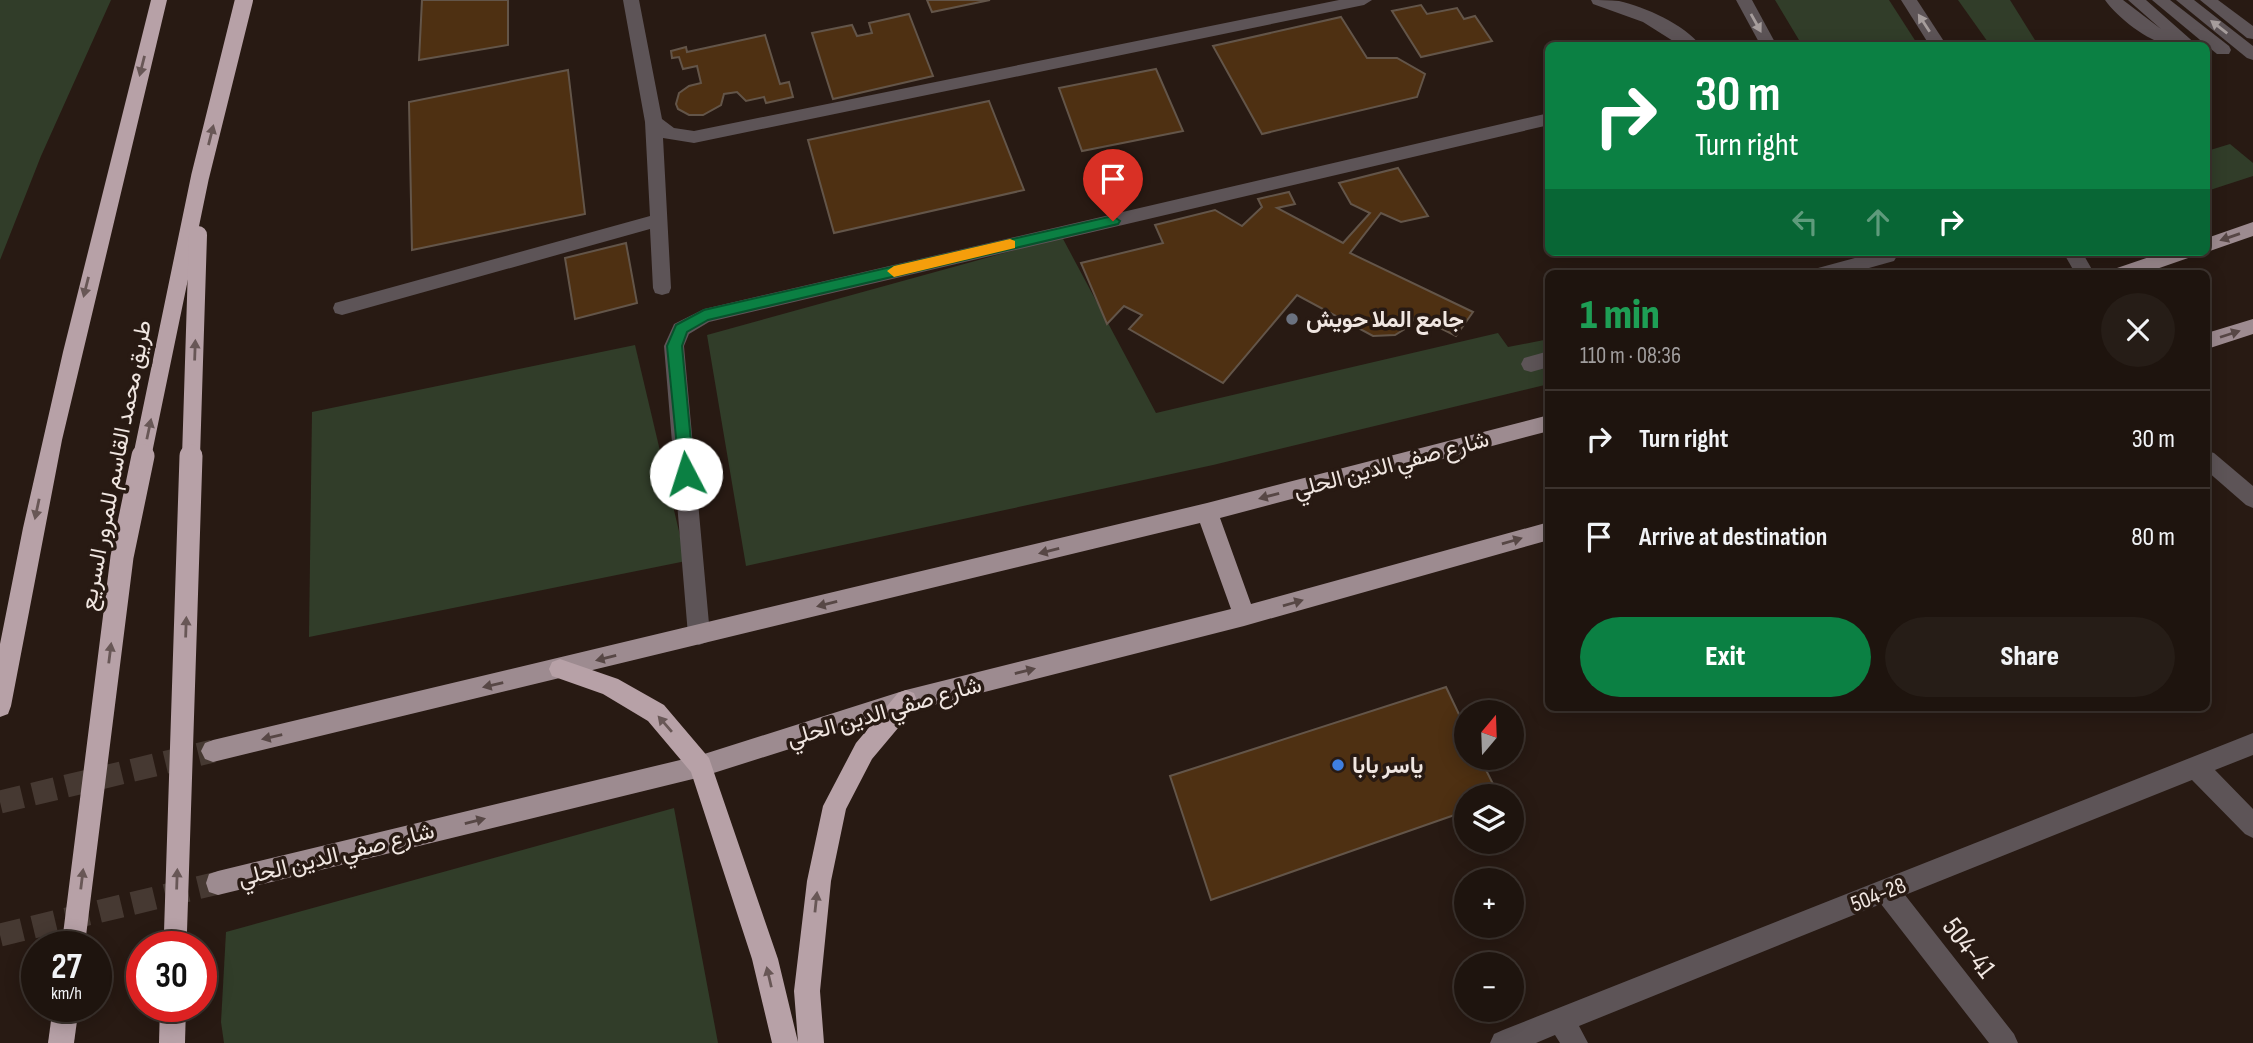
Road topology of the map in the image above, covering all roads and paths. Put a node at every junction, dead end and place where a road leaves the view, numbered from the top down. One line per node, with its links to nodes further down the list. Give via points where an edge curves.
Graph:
1 (159, 0): 48 (highway, one-way to 48, via 81,307)
2 (244, 0): 26 (highway, طريق محمد القاسم للمرور السريع, one-way to 2, bridge)
3 (631, 0): 25 (street)
4 (1364, 0): 25 (street, via 694,137 669,134)
5 (1599, 0): 16 (street, via 1653,20)
6 (1744, 0): 17 (street, one-way to 17)
7 (1909, 0): 18 (street, one-way to 7)
8 (2113, 0): 19 (street, via 2147,30)
9 (2136, 0): 20 (street)
10 (2160, 0): 21 (street)
11 (2184, 0): 23 (street, one-way to 11)
12 (2208, 0): 15 (street)
13 (2230, 0): 14 (street)
14 (2253, 18)
15 (2253, 34)
16 (1688, 42)
17 (1767, 42)
18 (1936, 42)
19 (2175, 42)
20 (2186, 42)
21 (2207, 42)
22 (2215, 49): 23 (street)
23 (2253, 54)
24 (1545, 120): 45 (street, via 704,316 681,329 674,346)
25 (654, 122): 27 (street)
26 (200, 177): 56 (highway, طريق محمد القاسم للمرور السريع, one-way to 26, bridge, via 122,557); 57 (highway, one-way to 26, bridge)
27 (659, 220): 35 (street); 36 (street)
28 (2253, 229): 29 (main road, one-way to 29)
29 (2210, 244)
30 (1870, 256): 32 (street)
31 (2173, 256): 34 (main road)
32 (1845, 259): 33 (street)
33 (1829, 270)
34 (2133, 270)
35 (662, 288)
36 (342, 308)
37 (2253, 326): 38 (main road, one-way to 37)
38 (2210, 340)
39 (1545, 424): 42 (main road, شارع صفي الدين الحلي, one-way to 42)
40 (2210, 462): 41 (street)
41 (2253, 499)
42 (1207, 512): 44 (main road); 45 (main road, شارع صفي الدين الحلي, one-way to 45)
43 (1545, 532): 44 (main road, شارع صفي الدين الحلي, one-way to 43)
44 (1244, 616): 47 (main road, شارع صفي الدين الحلي, one-way to 44)
45 (699, 635): 46 (main road, شارع صفي الدين الحلي, one-way to 46)
46 (560, 669): 50 (main road, شارع صفي الدين الحلي, one-way to 50); 51 (highway, one-way to 46, via 656,713 610,686)
47 (906, 701): 51 (main road, شارع صفي الدين الحلي); 64 (highway, one-way to 47, via 808,977 819,881 835,806 864,751)
48 (0, 706)
49 (2253, 744): 52 (street, 504-28)
50 (213, 751)
51 (701, 766): 54 (main road, شارع صفي الدين الحلي, one-way to 51); 63 (highway, one-way to 51, via 765,959)
52 (2196, 767): 53 (street); 55 (street, 504-28)
53 (2253, 826)
54 (218, 883)
55 (1886, 891): 58 (street, 504-28); 67 (street, 504-41)
56 (75, 931)
57 (176, 931)
58 (1560, 1020): 65 (street, 504-28); 66 (street)
59 (64, 1022): 61 (highway)
60 (173, 1022): 62 (highway)
61 (61, 1043)
62 (172, 1043)
63 (785, 1043)
64 (811, 1043)
65 (1503, 1043)
66 (1575, 1043)
67 (2006, 1043)

